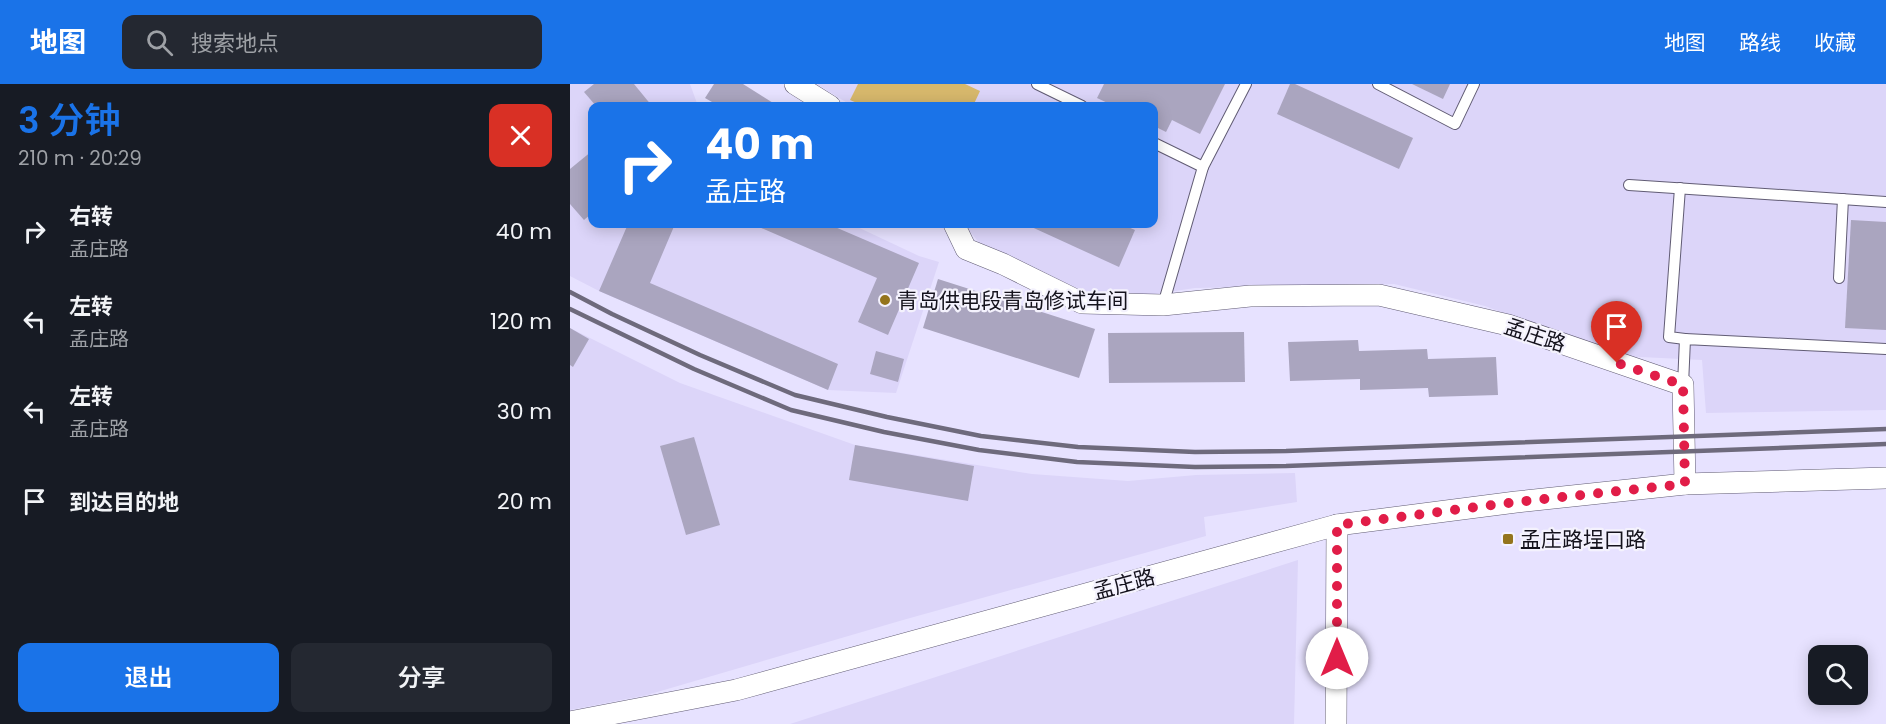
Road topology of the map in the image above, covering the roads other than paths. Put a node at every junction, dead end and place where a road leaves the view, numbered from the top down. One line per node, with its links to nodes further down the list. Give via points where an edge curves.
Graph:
1 (795, 84): 6 (street)
2 (1037, 84): 7 (lane)
3 (1246, 84): 9 (lane)
4 (1378, 84): 5 (lane, via 1455,124)
5 (1474, 84)
6 (824, 102)
7 (1074, 102)
8 (1158, 145): 9 (lane)
9 (1203, 167): 16 (lane)
10 (1629, 185): 11 (lane)
11 (1680, 188): 12 (lane); 17 (lane, via 1669,337)
12 (1843, 199): 13 (lane); 15 (lane)
13 (1886, 202)
14 (956, 228): 16 (street, 孟庄路, via 966,249 1082,303)
15 (1839, 278)
16 (1163, 305): 19 (street, 孟庄路, via 1250,296 1378,295 1508,325)
17 (1685, 339): 18 (lane); 19 (lane)
18 (1886, 349)
19 (1683, 385): 21 (street)
20 (1886, 478): 21 (street, 孟庄路)
21 (1685, 484): 22 (street, 孟庄路)
22 (1337, 525): 23 (street, 孟庄路, via 736,690); 24 (street)
23 (570, 722)
24 (1336, 724)

